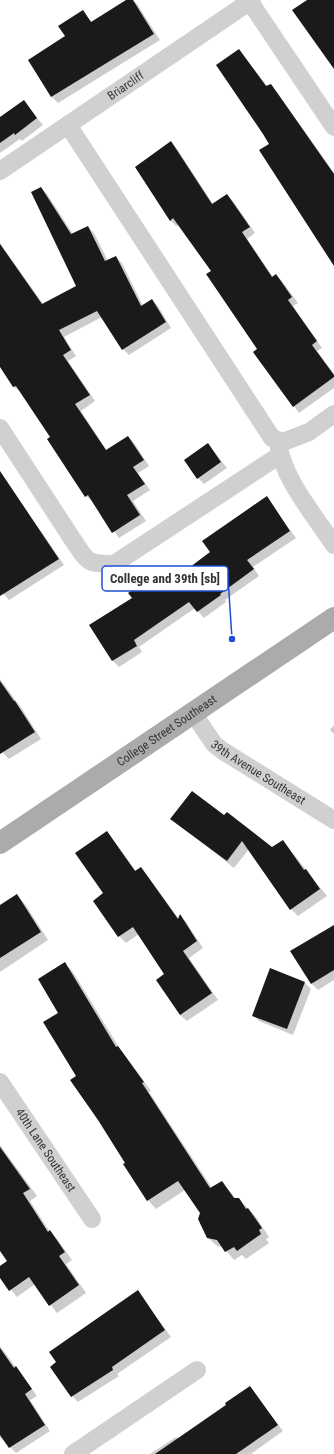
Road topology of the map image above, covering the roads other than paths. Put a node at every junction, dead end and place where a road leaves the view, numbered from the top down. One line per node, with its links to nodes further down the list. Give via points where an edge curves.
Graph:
1 (251, 1): 2 (street, Briarcliff); 3 (street)
2 (68, 124): 4 (street, Briarcliff); 7 (street)
3 (334, 128)
4 (0, 171)
5 (334, 414): 7 (street, via 309,432 283,442)
6 (0, 428): 7 (street, via 85,558 94,564 114,564)
7 (279, 447): 8 (street, via 290,478)
8 (334, 545)
9 (334, 618): 10 (main road, College Street Southeast)
10 (193, 713): 11 (street, 39th Avenue Southeast, via 214,744 223,751); 12 (main road, College Street Southeast)
11 (334, 820)
12 (0, 843)
13 (0, 1082): 14 (street, 40th Lane Southeast)
14 (92, 1219)
15 (197, 1370): 16 (street)
16 (73, 1454)

